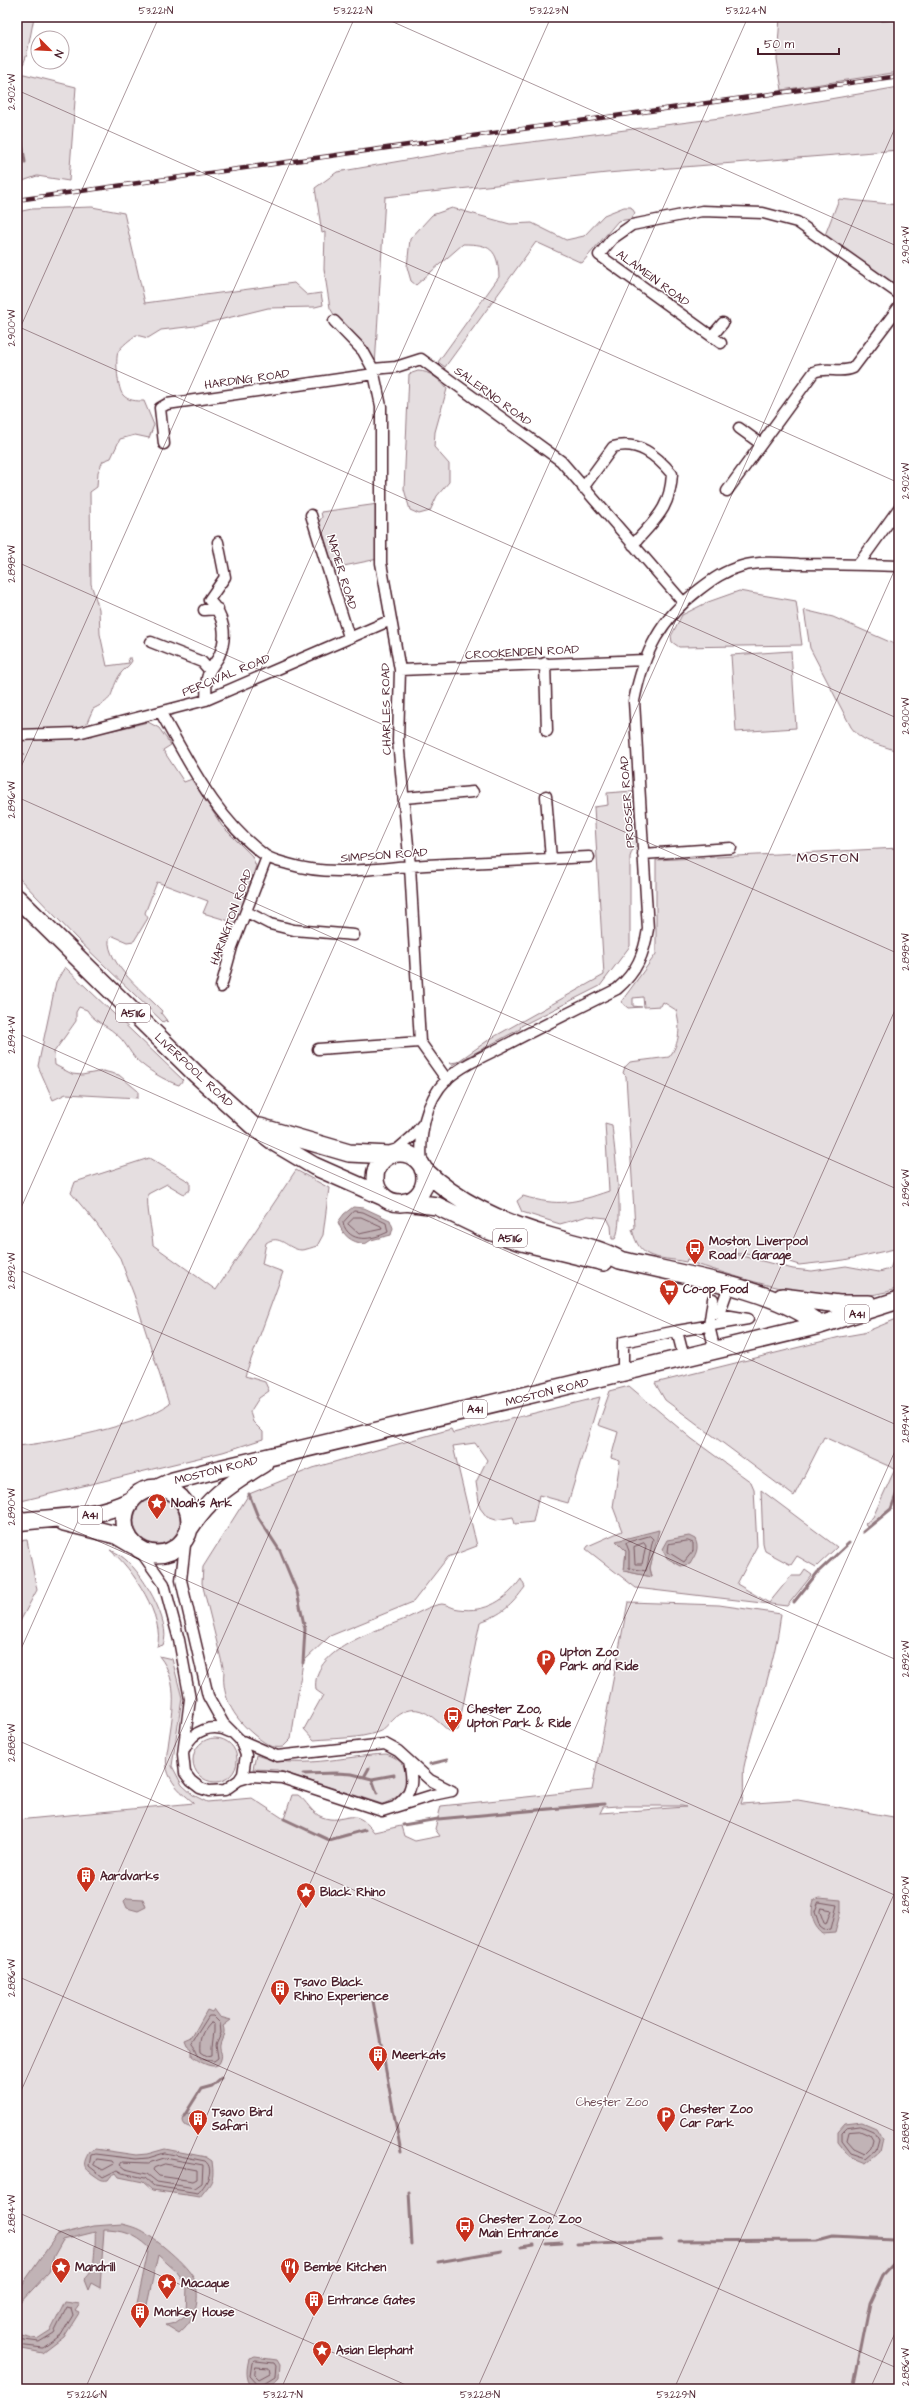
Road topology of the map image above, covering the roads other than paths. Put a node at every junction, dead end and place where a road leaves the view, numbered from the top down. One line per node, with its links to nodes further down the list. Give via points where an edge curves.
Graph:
1 (899, 294): 5 (street, ALAMEIN ROAD, via 797,222 763,213 702,211 672,216 632,225 612,239 599,255)
2 (899, 307): 10 (street, via 853,368 845,372 821,368 814,372)
3 (334, 321): 7 (street, CHARLES ROAD, via 363,351)
4 (723, 323): 5 (street)
5 (712, 336): 6 (street, ALAMEIN ROAD)
6 (721, 343)
7 (374, 372): 9 (street, HARDING ROAD, via 167,404 160,408); 11 (street, SALERNO ROAD, via 421,359 561,461); 22 (street, CHARLES ROAD, via 381,406 381,563)
8 (739, 428): 10 (street)
9 (164, 444)
10 (761, 444): 12 (street)
11 (583, 488): 16 (street, SALERNO ROAD); 16 (street, via 613,446 634,444 661,461 672,474 667,506)
12 (727, 491)
13 (899, 508): 17 (street)
14 (311, 514): 23 (street, NAPIER ROAD)
15 (218, 542): 20 (street, via 225,577 209,600)
16 (633, 545): 19 (street, SALERNO ROAD)
17 (858, 565): 18 (street, PROSSER ROAD); 19 (street, PROSSER ROAD, via 769,562 743,566 718,574)
18 (899, 566)
19 (682, 602): 25 (street, PROSSER ROAD, via 651,643)
20 (218, 609): 21 (street); 28 (street, via 222,618 223,640 219,655)
21 (204, 610)
22 (391, 620): 23 (street, PERCIVAL ROAD); 27 (street, CHARLES ROAD)
23 (349, 637): 29 (street, PERCIVAL ROAD)
24 (151, 642): 28 (street, via 202,662)
25 (645, 660): 26 (street, CROOKENDEN ROAD); 37 (street, PROSSER ROAD, via 634,701)
26 (545, 663): 27 (street, CROOKENDEN ROAD); 31 (street)
27 (400, 670): 35 (street, CHARLES ROAD, via 398,741)
28 (210, 671): 29 (street)
29 (206, 700): 30 (street, PERCIVAL ROAD)
30 (161, 713): 32 (street, PERCIVAL ROAD, via 78,733); 38 (street, SIMPSON ROAD, via 215,804 237,832)
31 (547, 731)
32 (17, 735)
33 (473, 792): 35 (street)
34 (546, 796): 40 (street)
35 (404, 798): 41 (street, CHARLES ROAD)
36 (732, 848): 37 (street)
37 (644, 854): 48 (street, PROSSER ROAD, via 648,929 645,948 630,979 617,989 478,1059)
38 (267, 857): 41 (street, SIMPSON ROAD, via 306,869 348,872); 43 (street, HARINGTON ROAD)
39 (589, 857): 40 (street, SIMPSON ROAD)
40 (551, 859): 41 (street, SIMPSON ROAD)
41 (410, 866): 46 (street, CHARLES ROAD)
42 (17, 898): 50 (highway, LIVERPOOL ROAD / A5116, via 164,1043)
43 (247, 912): 44 (street, via 270,924 294,930); 45 (street, HARINGTON ROAD, via 232,947)
44 (354, 935)
45 (222, 986)
46 (420, 1042): 47 (street); 48 (street)
47 (318, 1049)
48 (447, 1080): 49 (street, PROSSER ROAD, via 432,1102)
49 (423, 1124): 51 (street, PROSSER ROAD); 52 (street, PROSSER ROAD)
50 (252, 1125): 51 (highway, LIVERPOOL ROAD / A5116, via 349,1153); 53 (highway, LIVERPOOL ROAD / A5116, via 277,1144 314,1166)
51 (391, 1154): 52 (highway, A5116, via 413,1156); 53 (highway, via 378,1166 375,1174 376,1183)
52 (423, 1168): 54 (highway, via 425,1177 419,1193); 55 (highway, A5116, via 457,1197 494,1217 548,1236 603,1250)
53 (384, 1197): 54 (highway, A5116)
54 (405, 1202): 55 (highway, A5116, via 437,1206 487,1230 535,1246 601,1262)
55 (620, 1260): 56 (highway, A5116)
56 (729, 1286): 57 (highway, A5116); 61 (street, via 719,1314 748,1319)
57 (749, 1291): 59 (highway, via 839,1304 863,1305); 60 (highway, A5116, via 794,1308)
58 (713, 1299): 61 (street)
59 (896, 1301): 60 (highway, A41)
60 (820, 1325): 63 (highway, MOSTON ROAD / A41)
61 (709, 1326): 62 (street); 63 (street)
62 (677, 1331): 64 (street); 65 (street, via 623,1342)
63 (715, 1351): 64 (highway, MOSTON ROAD / A41)
64 (684, 1358): 65 (highway, MOSTON ROAD / A41)
65 (623, 1373): 66 (highway, MOSTON ROAD / A41)
66 (274, 1456): 67 (highway, MOSTON ROAD / A41, via 173,1481); 71 (highway, MOSTON ROAD / A41, via 223,1489 199,1514)
67 (160, 1488): 68 (highway, via 144,1490); 71 (highway, via 169,1490 183,1500 189,1515)
68 (130, 1501): 69 (highway, A41, via 100,1512); 72 (highway, via 123,1523 126,1533)
69 (48, 1519): 70 (highway, A41); 72 (highway, A41, via 116,1535)
70 (17, 1522)
71 (187, 1533): 72 (highway, via 179,1545 163,1553 151,1554); 73 (street, via 181,1580 208,1696 220,1718)
72 (136, 1547): 74 (street, via 164,1584 179,1640 190,1699)
73 (236, 1737): 74 (street, via 218,1728 202,1731 191,1739); 75 (street, via 277,1756 385,1744); 76 (street, via 244,1747 246,1761)
74 (183, 1754): 76 (street, via 185,1773 200,1788 220,1791)
75 (409, 1761): 77 (street, via 412,1783 410,1791); 77 (street, via 430,1780 452,1791 433,1794)
76 (239, 1780): 77 (street, via 252,1776 282,1778 382,1811)
77 (391, 1810)

